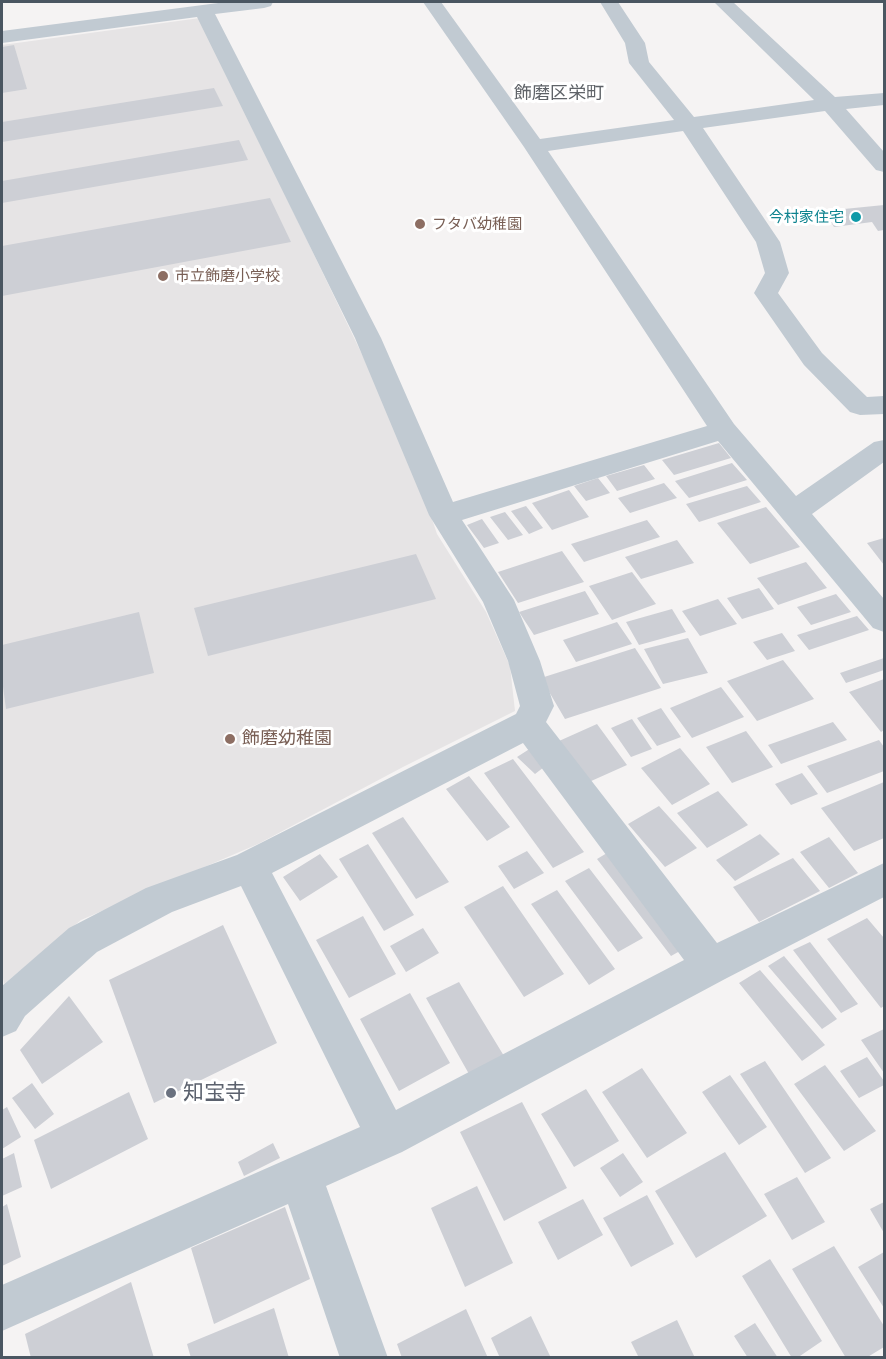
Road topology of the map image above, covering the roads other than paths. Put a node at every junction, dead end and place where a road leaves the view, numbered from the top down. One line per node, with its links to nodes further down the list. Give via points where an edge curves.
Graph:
1 (264, 2): 5 (street)
2 (432, 2): 10 (street)
3 (609, 2): 9 (street, via 635,43 639,63)
4 (723, 2): 8 (street)
5 (191, 8): 6 (street); 16 (street, via 368,338)
6 (2, 37)
7 (885, 99): 8 (street)
8 (830, 104): 9 (street); 11 (street)
9 (689, 124): 10 (street); 12 (street, via 768,242 777,273 766,292 813,359 860,406)
10 (534, 146): 13 (street)
11 (885, 165)
12 (885, 405)
13 (723, 430): 15 (street); 16 (street)
14 (885, 449): 15 (street)
15 (794, 512): 17 (street)
16 (444, 515): 18 (street, via 498,600 524,661 537,706)
17 (885, 620)
18 (528, 723): 19 (street); 21 (street)
19 (250, 866): 22 (street, via 159,900 84,940 11,1003); 23 (street)
20 (885, 879): 21 (street)
21 (711, 966): 23 (street)
22 (2, 1018)
23 (387, 1137): 24 (street)
24 (300, 1176): 25 (street); 26 (street)
25 (2, 1308)
26 (364, 1358)

